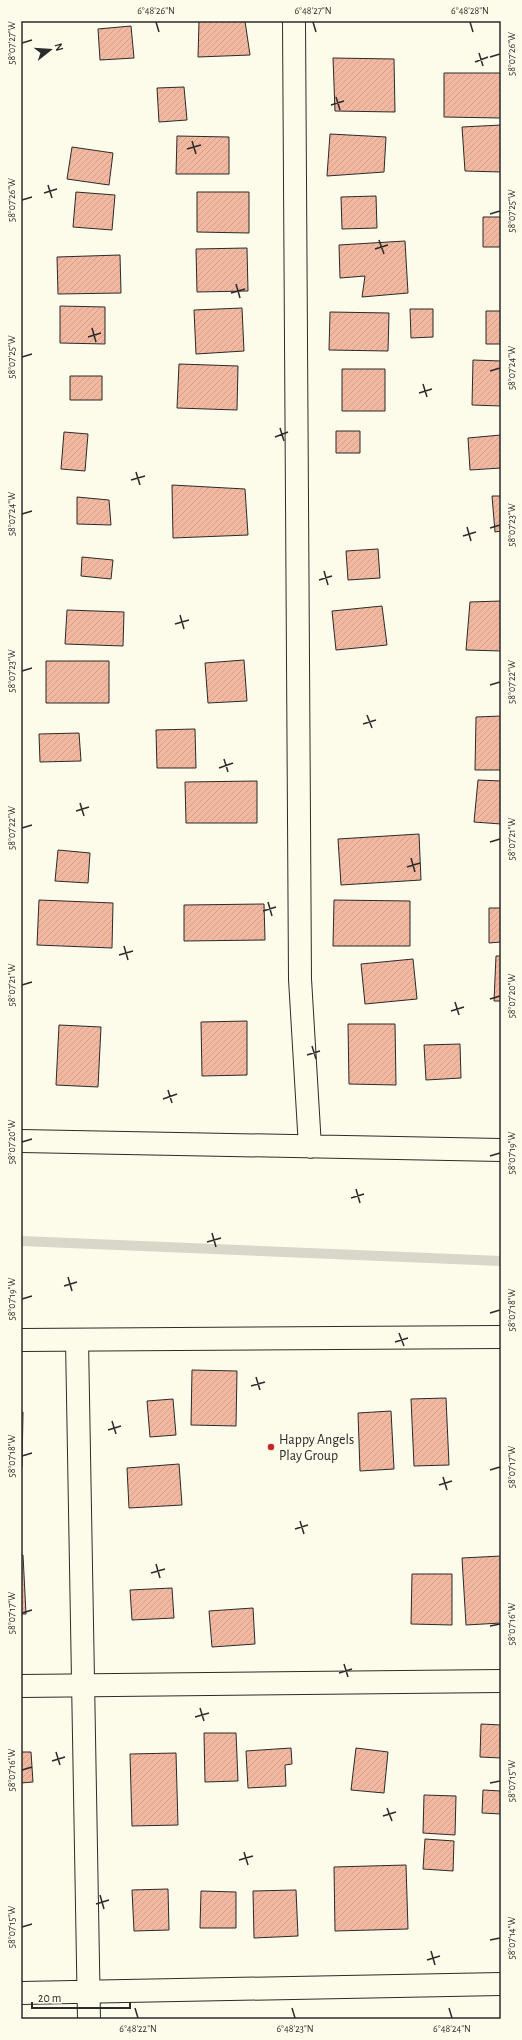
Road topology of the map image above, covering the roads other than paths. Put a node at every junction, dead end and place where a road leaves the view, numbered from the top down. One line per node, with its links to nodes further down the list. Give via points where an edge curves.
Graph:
1 (294, 21): 3 (street, via 300,979)
2 (21, 1141): 3 (street)
3 (310, 1147): 4 (street)
4 (501, 1150)
5 (501, 1337): 7 (street)
6 (21, 1340): 7 (street)
7 (77, 1340): 9 (street)
8 (501, 1681): 9 (street)
9 (83, 1685): 10 (street); 12 (street)
10 (21, 1686)
11 (501, 1984): 12 (street)
12 (89, 1991): 13 (street); 14 (street)
13 (21, 1993)
14 (89, 2019)

